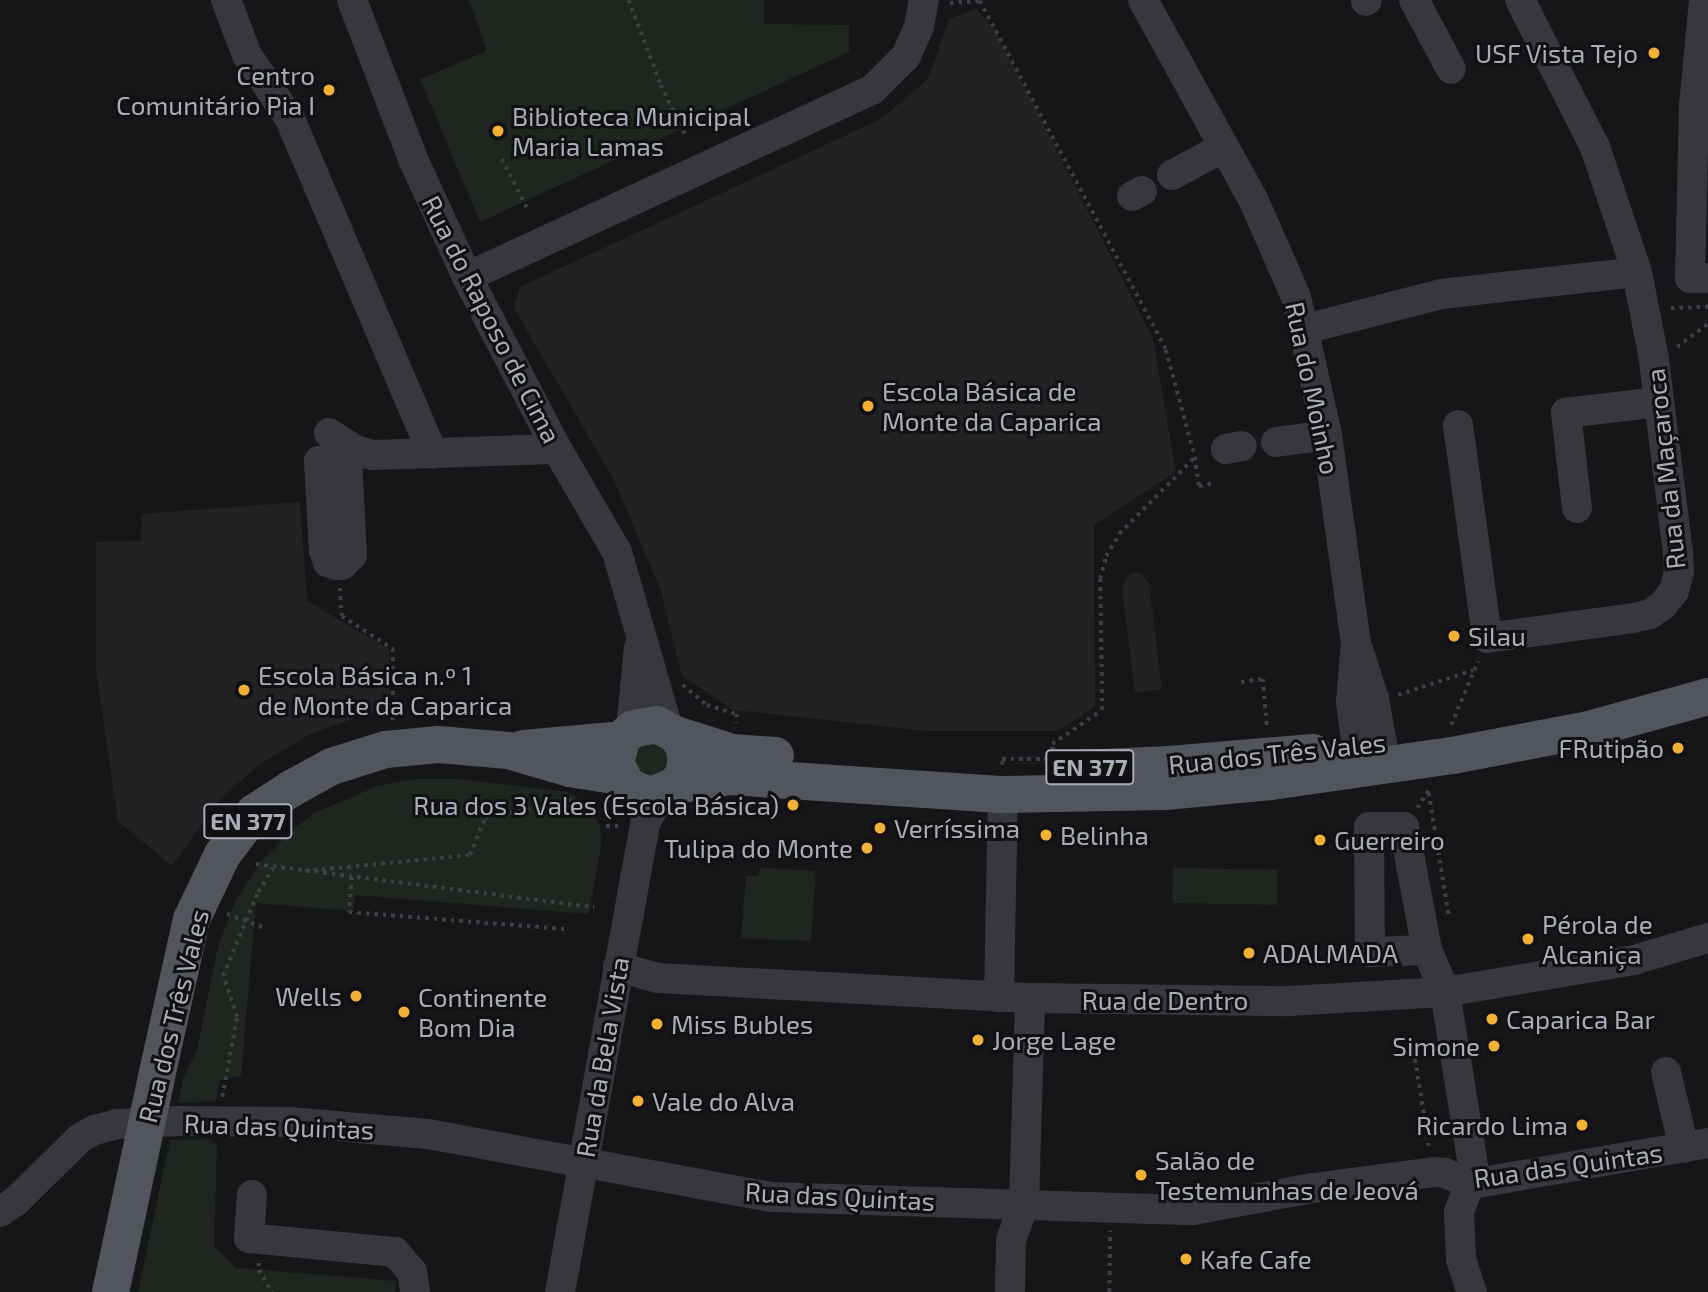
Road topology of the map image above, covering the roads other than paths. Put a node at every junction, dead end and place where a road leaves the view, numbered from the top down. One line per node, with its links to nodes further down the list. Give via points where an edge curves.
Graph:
1 (226, 0): 22 (street, via 247,55 290,119)
2 (352, 0): 12 (street, Rua do Raposo de Cima, via 413,159)
3 (1143, 0): 9 (street, Rua do Moinho)
4 (1414, 0): 8 (street)
5 (1520, 0): 11 (street, Rua da Maçaroca, via 1595,147)
6 (1704, 0): 13 (street, via 1695,105 1690,278)
7 (924, 3): 12 (street, via 906,56 872,89)
8 (1451, 69)
9 (1224, 148): 10 (street); 14 (street, Rua do Moinho, via 1259,212)
10 (1172, 175)
11 (1637, 272): 14 (street, via 1441,294); 15 (street, Rua da Maçaroca)
12 (467, 277): 20 (street, Rua do Raposo de Cima)
13 (1708, 278)
14 (1305, 329): 18 (street, Rua do Moinho)
15 (1658, 402): 16 (street, Rua da Maçaroca, via 1678,553 1674,592 1650,614 1488,638); 23 (street, via 1566,412)
16 (1458, 425)
17 (329, 433): 21 (street)
18 (1327, 435): 19 (street); 26 (street, Rua do Moinho)
19 (1276, 442)
20 (556, 449): 22 (street); 25 (street, Rua do Raposo de Cima, via 617,552)
21 (351, 454): 22 (street); 24 (street, via 319,461 324,550 328,562)
22 (433, 454)
23 (1577, 508)
24 (339, 565)
25 (640, 633): 29 (street, Rua do Raposo de Cima); 30 (street, Rua do Raposo de Cima)
26 (1356, 643): 32 (street, Rua do Moinho, via 1374,699); 32 (street, Rua do Moinho, via 1351,702)
27 (1708, 674): 32 (main road, Rua dos Três Vales / EN 377)
28 (1708, 696): 32 (main road, Rua dos Três Vales / EN 377, via 1576,732)
29 (671, 731): 30 (main road, Rua dos Três Vales / EN 377, via 656,724); 33 (main road, Rua dos Três Vales / EN 377, via 732,752); 34 (main road, via 683,746 683,773)
30 (626, 734): 31 (main road, Rua dos Três Vales / EN 377); 34 (main road, via 615,763)
31 (508, 750): 34 (main road, Rua dos Três Vales / EN 377, via 569,768); 48 (main road, Rua dos Três Vales / EN 377, bridge, via 438,744 385,748 331,766 254,813 222,854 191,919)
32 (1370, 753): 33 (main road, Rua dos Três Vales / EN 377, via 1269,756); 33 (main road, Rua dos Três Vales / EN 377, via 1271,781 1165,791)
33 (1002, 781): 34 (main road, Rua dos Três Vales / EN 377, via 729,776); 39 (street)
34 (638, 801): 37 (street, Rua da Bela Vista)
35 (1708, 938): 38 (street, Rua de Dentro, via 1634,960)
36 (1427, 950): 38 (street)
37 (618, 967): 39 (street, Rua de Dentro, via 658,978); 43 (street, Rua da Bela Vista)
38 (1445, 992): 40 (street, Rua de Dentro, via 1288,1001); 44 (street, via 1474,1172)
39 (999, 997): 40 (street, Rua de Dentro)
40 (1030, 998): 46 (street)
41 (1666, 1072): 42 (street)
42 (1696, 1145): 44 (street, Rua das Quintas)
43 (583, 1161): 46 (street, Rua das Quintas, via 770,1197); 47 (street, Rua das Quintas, via 428,1134 289,1122 117,1124 80,1138); 50 (street, Rua da Bela Vista)
44 (1471, 1184): 46 (street, Rua das Quintas, via 1434,1172 1193,1210); 52 (street, via 1459,1212 1461,1259)
45 (251, 1195): 49 (street, via 249,1238 395,1252 412,1272)
46 (1024, 1204): 51 (street, via 1011,1240)
47 (0, 1212)
48 (110, 1292)
49 (415, 1292)
50 (561, 1292)
51 (1010, 1292)
52 (1472, 1292)

